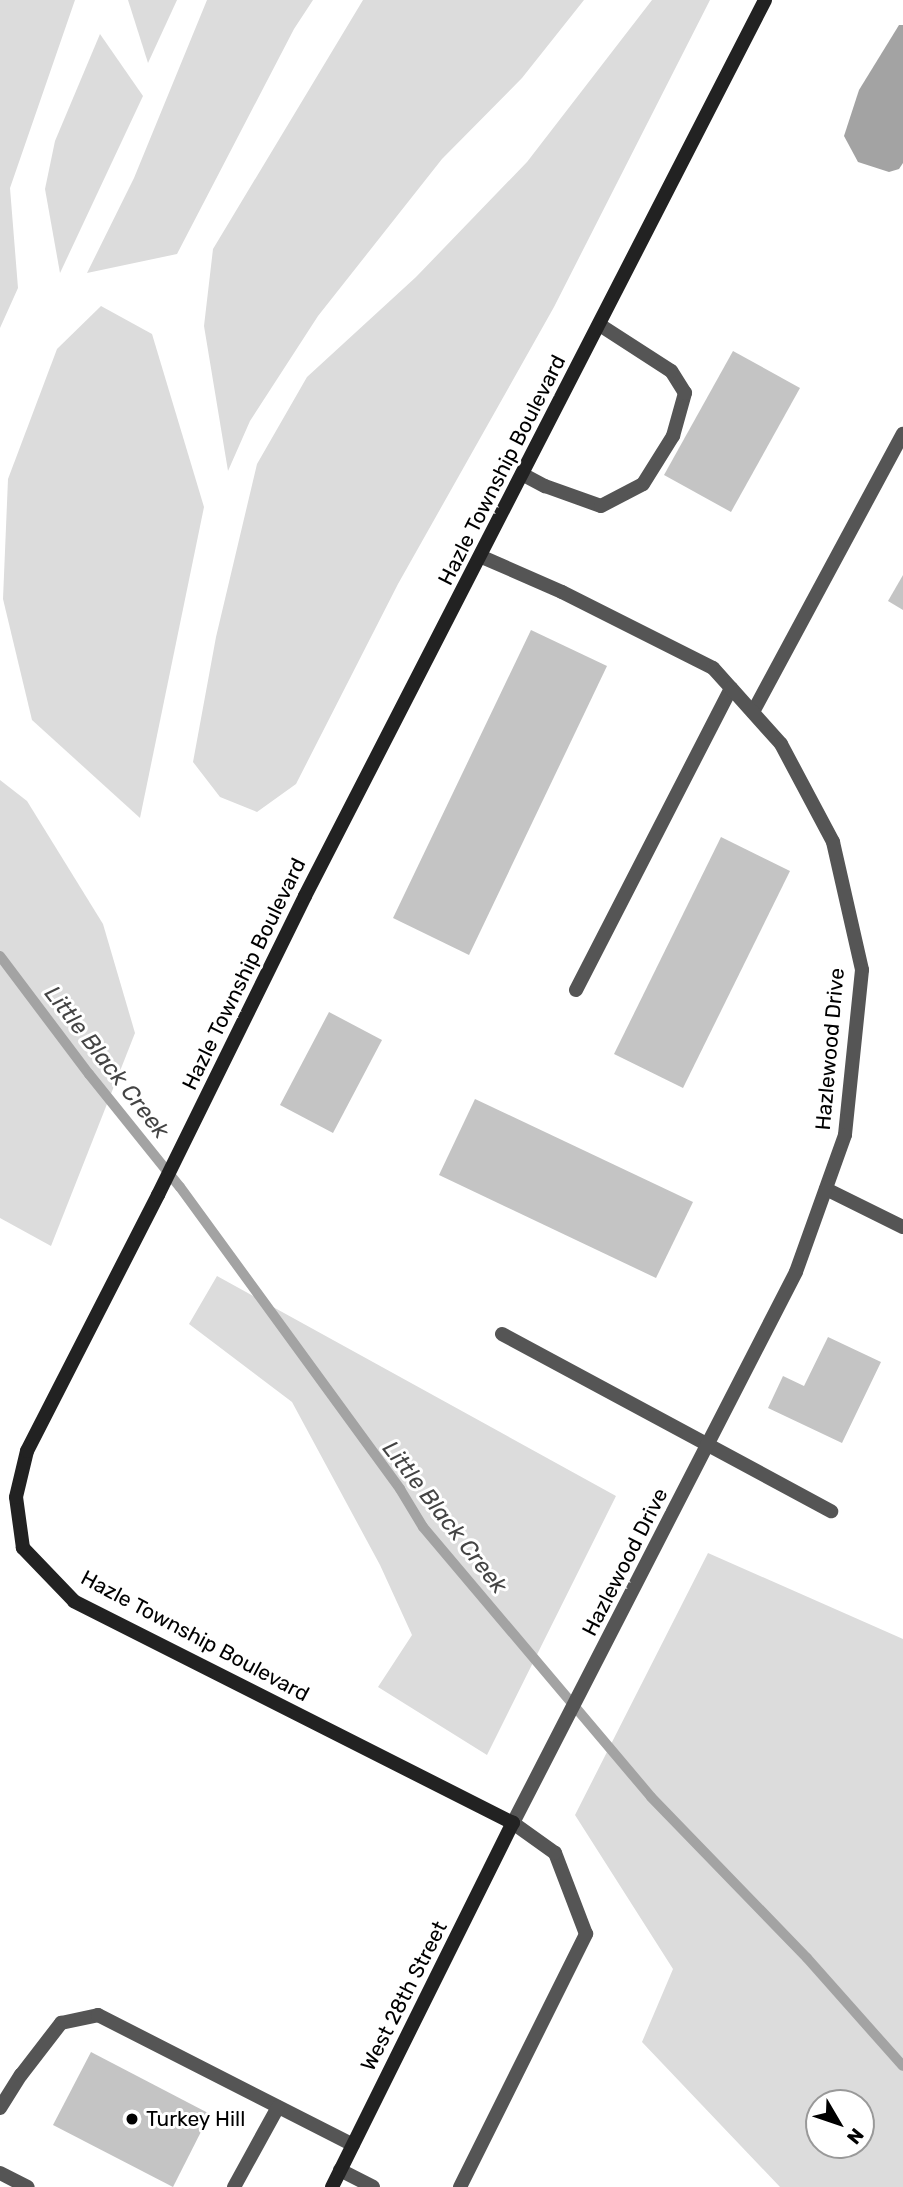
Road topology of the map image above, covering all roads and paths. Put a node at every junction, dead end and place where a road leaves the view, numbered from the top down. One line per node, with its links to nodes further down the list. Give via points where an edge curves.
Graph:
1 (765, 0): 2 (street, Hazle Township Boulevard)
2 (600, 326): 4 (street, Hazle Township Boulevard); 4 (street, via 671,370 685,393 673,436 643,484 601,506)
3 (903, 433): 7 (street)
4 (522, 474): 5 (street, Hazle Township Boulevard)
5 (482, 557): 6 (street, Hazlewood Drive, via 713,668); 14 (street, Hazle Township Boulevard, via 305,896 27,1451 16,1497 23,1548 74,1601)
6 (731, 688): 7 (street, Hazlewood Drive); 8 (street)
7 (753, 712): 9 (street, Hazlewood Drive, via 781,744 833,842 862,970 845,1135)
8 (576, 990)
9 (826, 1189): 10 (street); 12 (street, Hazlewood Drive, via 796,1272)
10 (903, 1227)
11 (502, 1334): 12 (street)
12 (709, 1444): 13 (street); 14 (street, Hazlewood Drive)
13 (831, 1511)
14 (513, 1823): 17 (street, West 28th Street); 24 (street, via 555,1853 586,1934)
15 (278, 2107): 16 (street, via 98,2015 61,2023); 17 (street); 21 (street)
16 (0, 2108)
17 (353, 2145): 18 (street, West 28th Street)
18 (340, 2170): 22 (street, West 28th Street); 23 (street)
19 (0, 2173): 20 (street)
20 (28, 2187)
21 (234, 2187)
22 (332, 2187)
23 (373, 2187)
24 (460, 2187)

